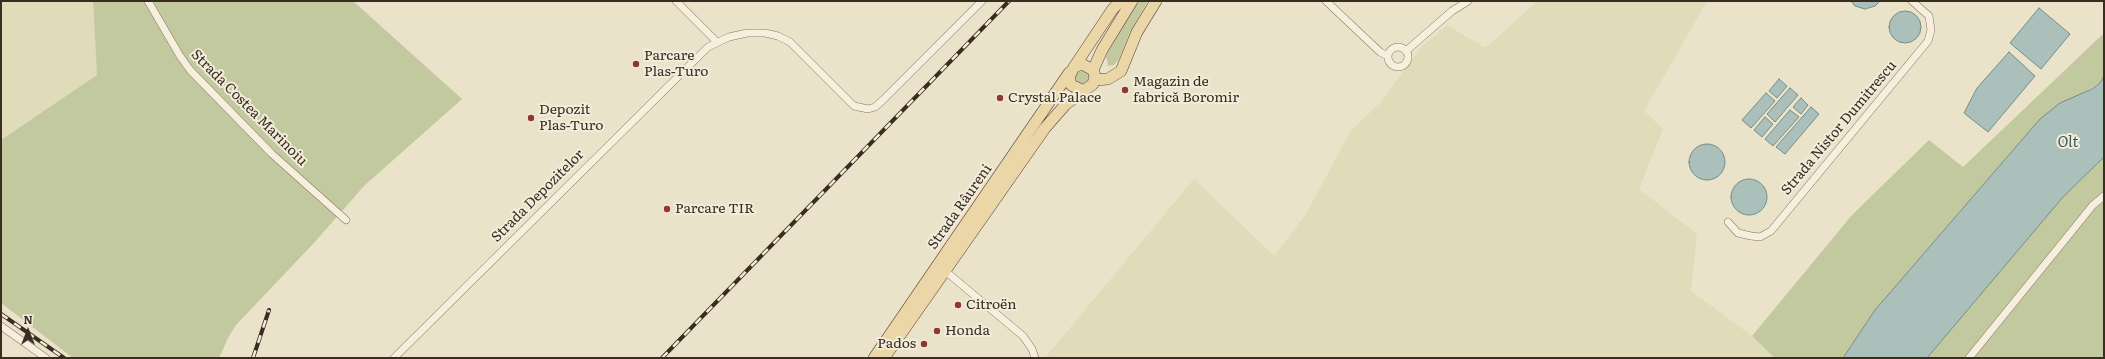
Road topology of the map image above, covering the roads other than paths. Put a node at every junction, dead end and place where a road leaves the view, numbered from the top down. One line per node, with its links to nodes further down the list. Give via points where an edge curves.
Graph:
1 (148, 1): 18 (street, Strada Costea Marinoiu, via 190,70 272,154)
2 (676, 1): 11 (street)
3 (982, 1): 11 (street, Strada Depozitelor, via 884,100 876,107 868,109 854,106 790,42 778,36 747,33)
4 (1120, 1): 10 (main road, Strada Râureni)
5 (1132, 1): 15 (main road, via 1102,50)
6 (1156, 1): 15 (main road, via 1137,32 1121,71 1108,79)
7 (1326, 1): 13 (street, via 1380,52)
8 (1468, 1): 12 (street, via 1452,11)
9 (1912, 1): 19 (street, Strada Nistor Dumitrescu, via 1929,16 1931,30 1928,41 1771,231 1760,237 1751,236 1738,233)
10 (1112, 5): 14 (main road, Strada Râureni)
11 (717, 42): 23 (street, Strada Depozitelor, via 692,62)
12 (1406, 51): 13 (street, via 1397,47 1391,50); 13 (street, via 1408,59 1400,66 1391,63)
13 (1388, 56)
14 (1072, 70): 15 (main road, via 1082,64); 16 (main road, via 1071,84); 24 (main road, Strada Râureni)
15 (1093, 75): 16 (main road, via 1090,86)
16 (1082, 90): 20 (main road, Strada Râureni, via 1061,108 1045,128)
17 (2104, 196): 27 (street, via 2093,205)
18 (346, 220)
19 (1728, 222)
20 (944, 270): 25 (main road, Strada Râureni); 26 (street, via 1023,336)
21 (1, 326): 22 (street)
22 (46, 358)
23 (394, 358)
24 (874, 358)
25 (884, 358)
26 (1035, 358)
27 (1969, 358)

